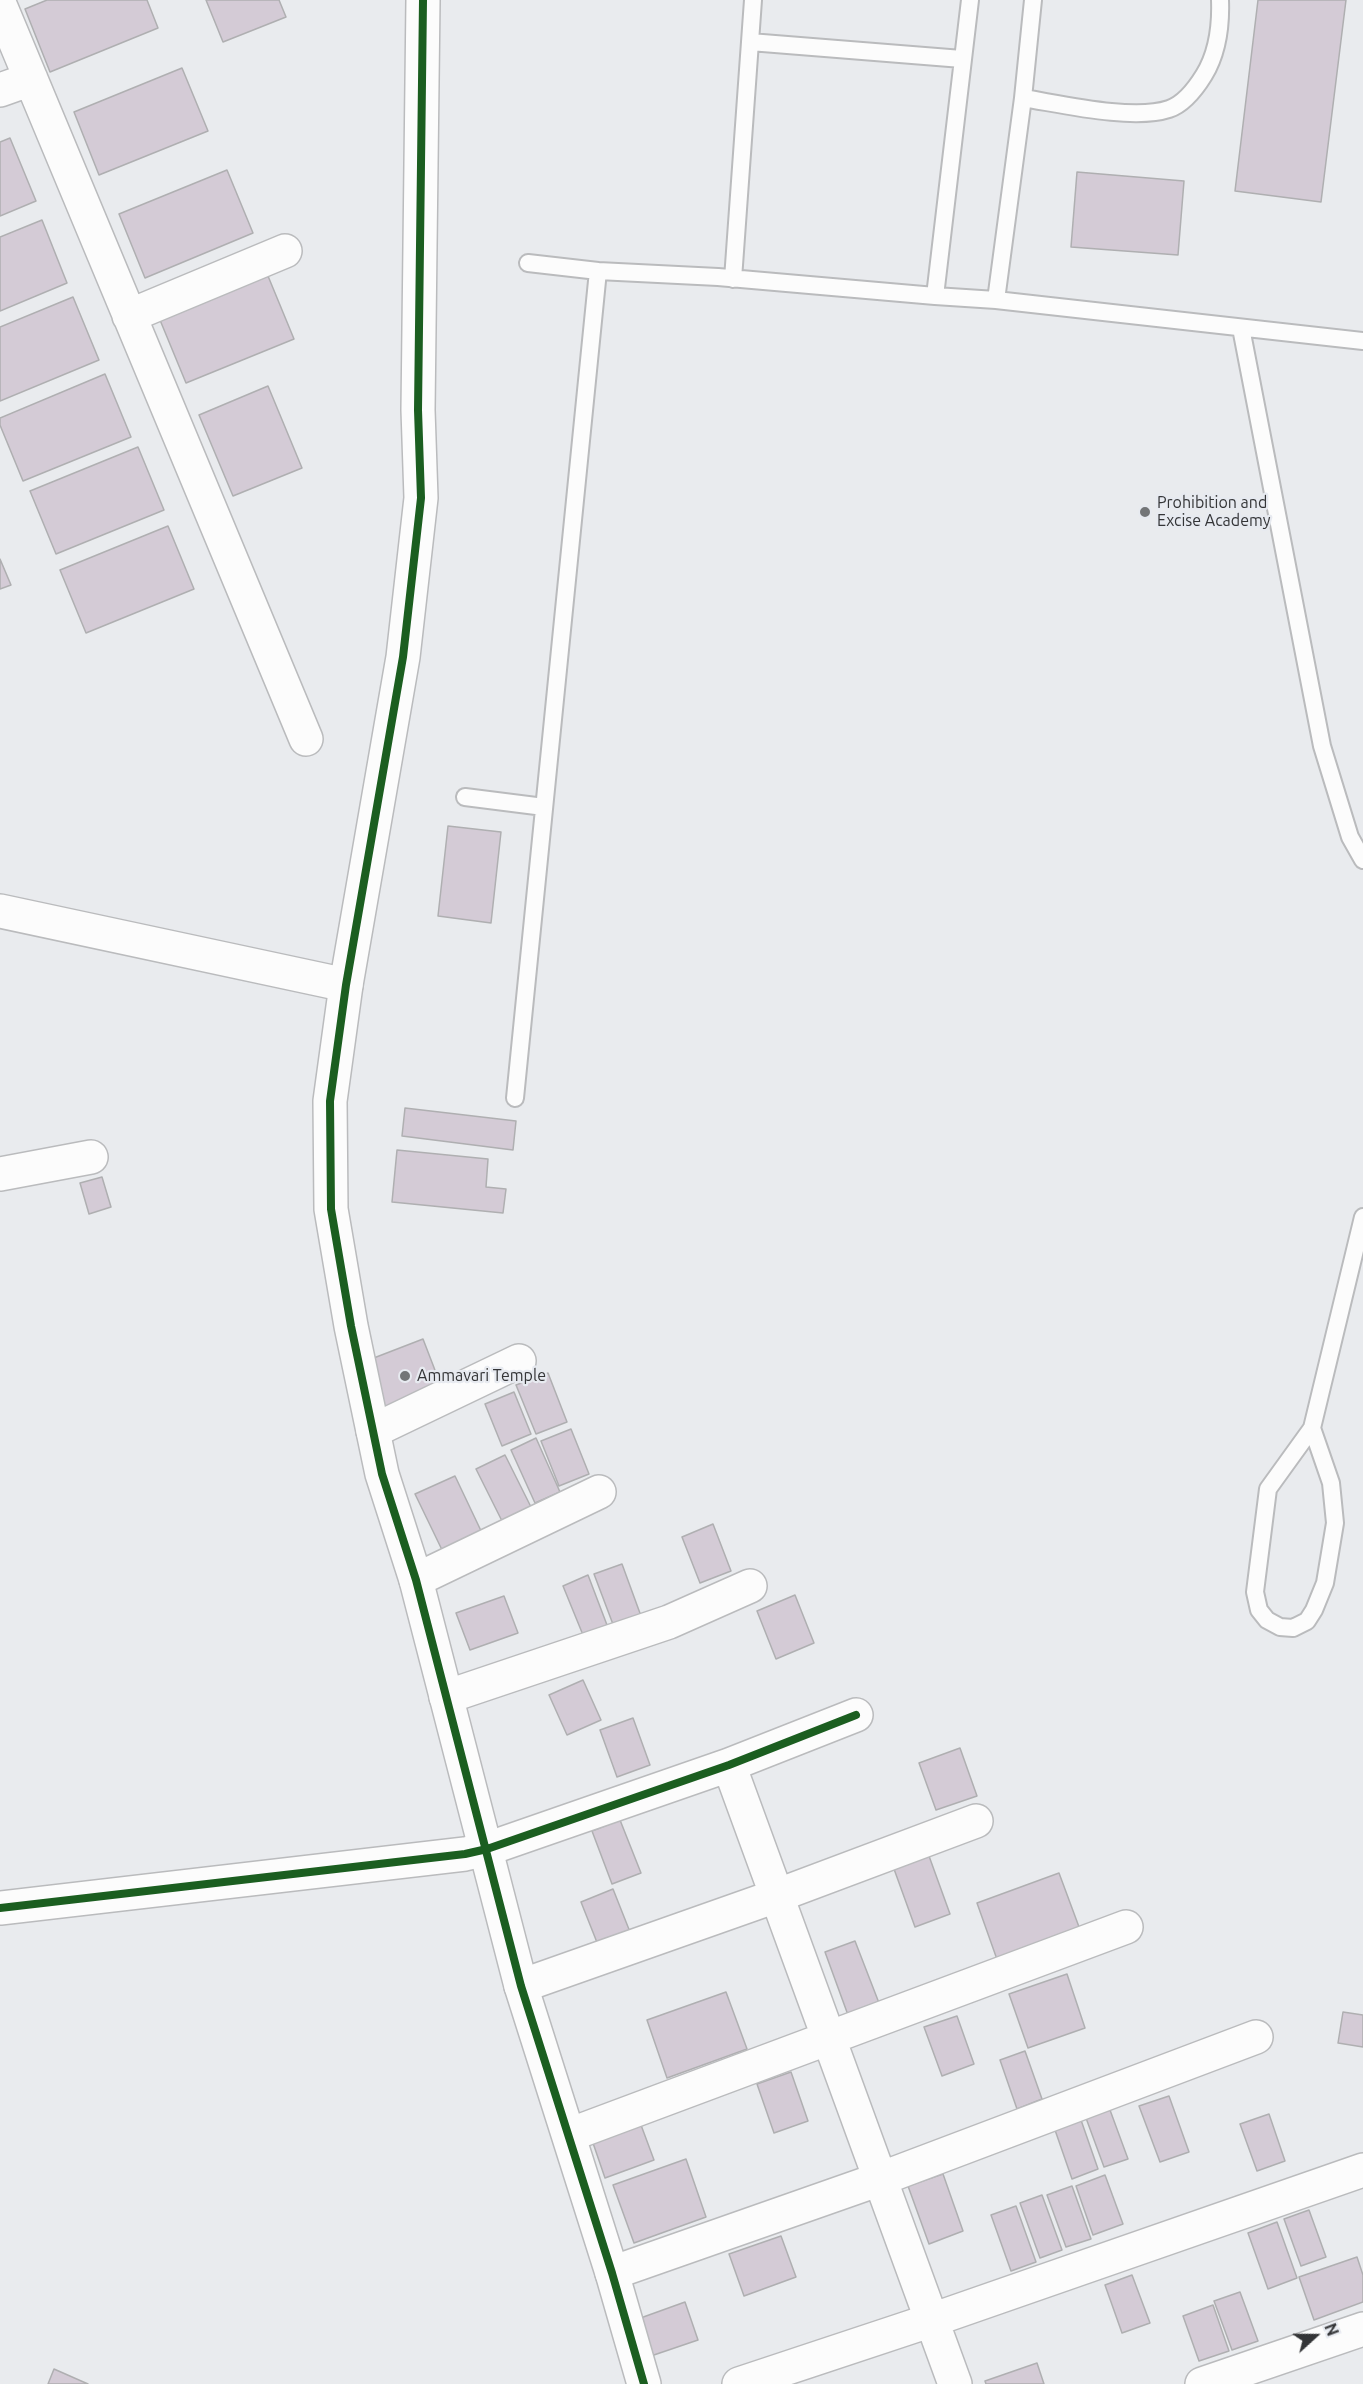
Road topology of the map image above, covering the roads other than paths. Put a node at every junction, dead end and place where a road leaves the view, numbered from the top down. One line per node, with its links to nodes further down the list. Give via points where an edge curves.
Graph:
1 (423, 0): 26 (street, via 418,410 421,498 403,657)
2 (753, 0): 7 (lane)
3 (970, 0): 8 (lane)
4 (1033, 0): 11 (lane)
5 (1220, 0): 11 (lane, via 1221,22 1213,60 1194,91 1170,109 1146,113 1105,110)
6 (0, 5): 9 (street)
7 (750, 42): 8 (lane); 15 (lane)
8 (962, 59): 16 (lane)
9 (31, 78): 10 (street); 18 (street)
10 (0, 90)
11 (1023, 98): 17 (lane)
12 (285, 251): 18 (street)
13 (528, 263): 14 (lane)
14 (598, 271): 15 (lane); 23 (lane)
15 (733, 279): 16 (lane)
16 (935, 296): 17 (lane)
17 (996, 300): 19 (lane)
18 (129, 316): 21 (street)
19 (1241, 328): 20 (lane); 24 (lane, via 1322,746 1350,837)
20 (1363, 341)
21 (306, 739)
22 (465, 797): 23 (lane)
23 (544, 807): 27 (lane)
24 (1363, 860)
25 (0, 911): 26 (street)
26 (346, 985): 33 (street, via 330,1101 331,1209)
27 (515, 1098)
28 (92, 1157): 29 (street)
29 (0, 1174)
30 (1363, 1216): 32 (lane)
31 (519, 1361): 33 (street)
32 (1312, 1428): 32 (lane, via 1268,1489 1255,1592 1258,1610 1266,1620 1280,1627 1293,1628 1307,1621 1314,1610 1324,1583 1335,1523 1331,1483)
33 (373, 1431): 35 (street, via 382,1474)
34 (599, 1492): 35 (street)
35 (416, 1580): 37 (street)
36 (750, 1586): 37 (street, via 669,1622)
37 (446, 1697): 41 (street)
38 (856, 1715): 39 (street)
39 (729, 1765): 41 (street); 42 (street)
40 (976, 1821): 42 (street)
41 (487, 1849): 43 (street); 45 (street)
42 (776, 1896): 45 (street); 46 (street)
43 (0, 1908)
44 (1126, 1927): 46 (street)
45 (520, 1986): 48 (street)
46 (828, 2037): 48 (street); 50 (street)
47 (1256, 2037): 50 (street)
48 (569, 2134): 51 (street)
49 (1363, 2170): 52 (street)
50 (880, 2179): 51 (street); 52 (street)
51 (612, 2273): 54 (street)
52 (932, 2320): 55 (street); 56 (street)
53 (1363, 2329): 57 (street)
54 (644, 2384)
55 (739, 2384)
56 (955, 2384)
57 (1202, 2384)

